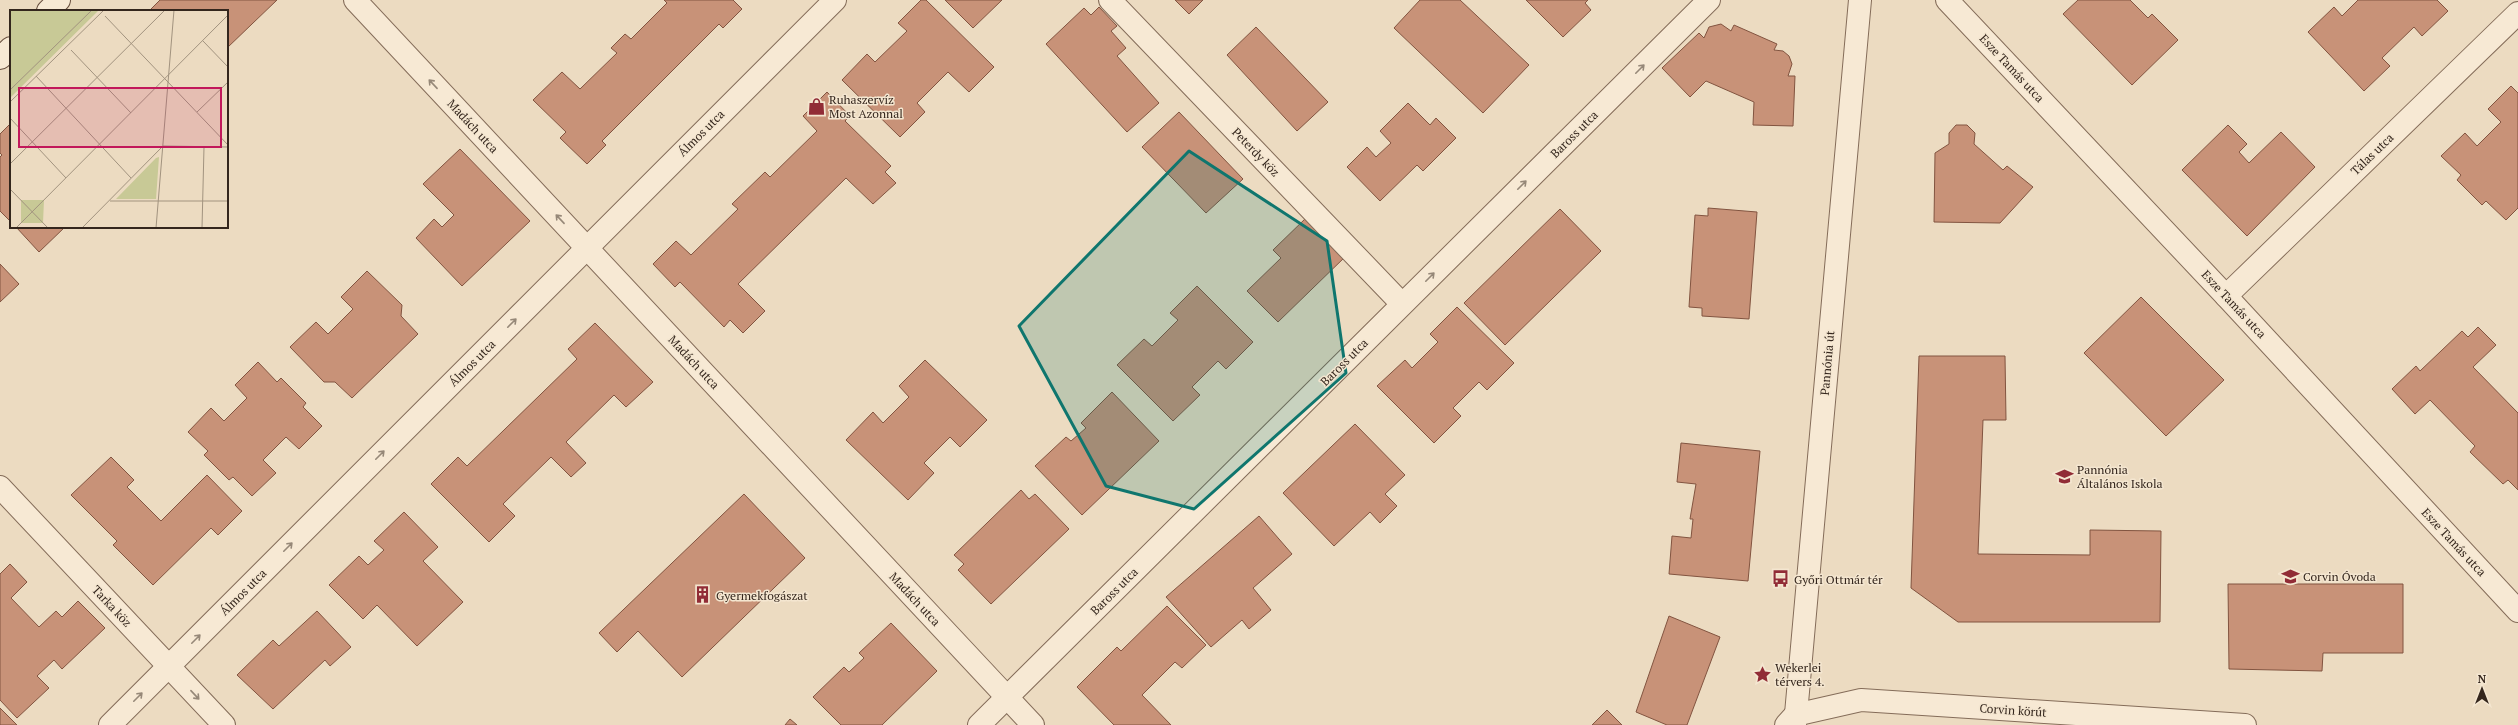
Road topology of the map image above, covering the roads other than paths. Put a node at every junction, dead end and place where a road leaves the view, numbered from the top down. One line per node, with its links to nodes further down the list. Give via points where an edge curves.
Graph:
1 (60, 0): 8 (street)
2 (355, 0): 12 (street, Madách utca, one-way to 2)
3 (835, 0): 12 (street, Álmos utca)
4 (1110, 0): 14 (street, Peterdy köz)
5 (1709, 0): 14 (street, Baross utca, one-way to 5)
6 (1860, 0): 19 (street, Pannónia út)
7 (1947, 0): 13 (street, Esze Tamás utca)
8 (49, 10)
9 (2518, 13): 13 (street, Tálas utca)
10 (10, 49): 11 (street)
11 (0, 58)
12 (587, 248): 17 (street, Álmos utca, one-way to 12); 18 (street, Madách utca)
13 (2226, 296): 16 (street, Esze Tamás utca)
14 (1402, 304): 18 (street, Baross utca)
15 (0, 487): 17 (street, Tarka köz)
16 (2518, 611)
17 (169, 666): 20 (street, Álmos utca, one-way to 17); 21 (street, Tarka köz, one-way to 21)
18 (1007, 697): 22 (street, Baross utca); 23 (street, Madách utca)
19 (1792, 722): 24 (street, Corvin körút, via 1861,700)
20 (110, 725)
21 (224, 725)
22 (979, 725)
23 (1033, 725)
24 (2245, 725)

